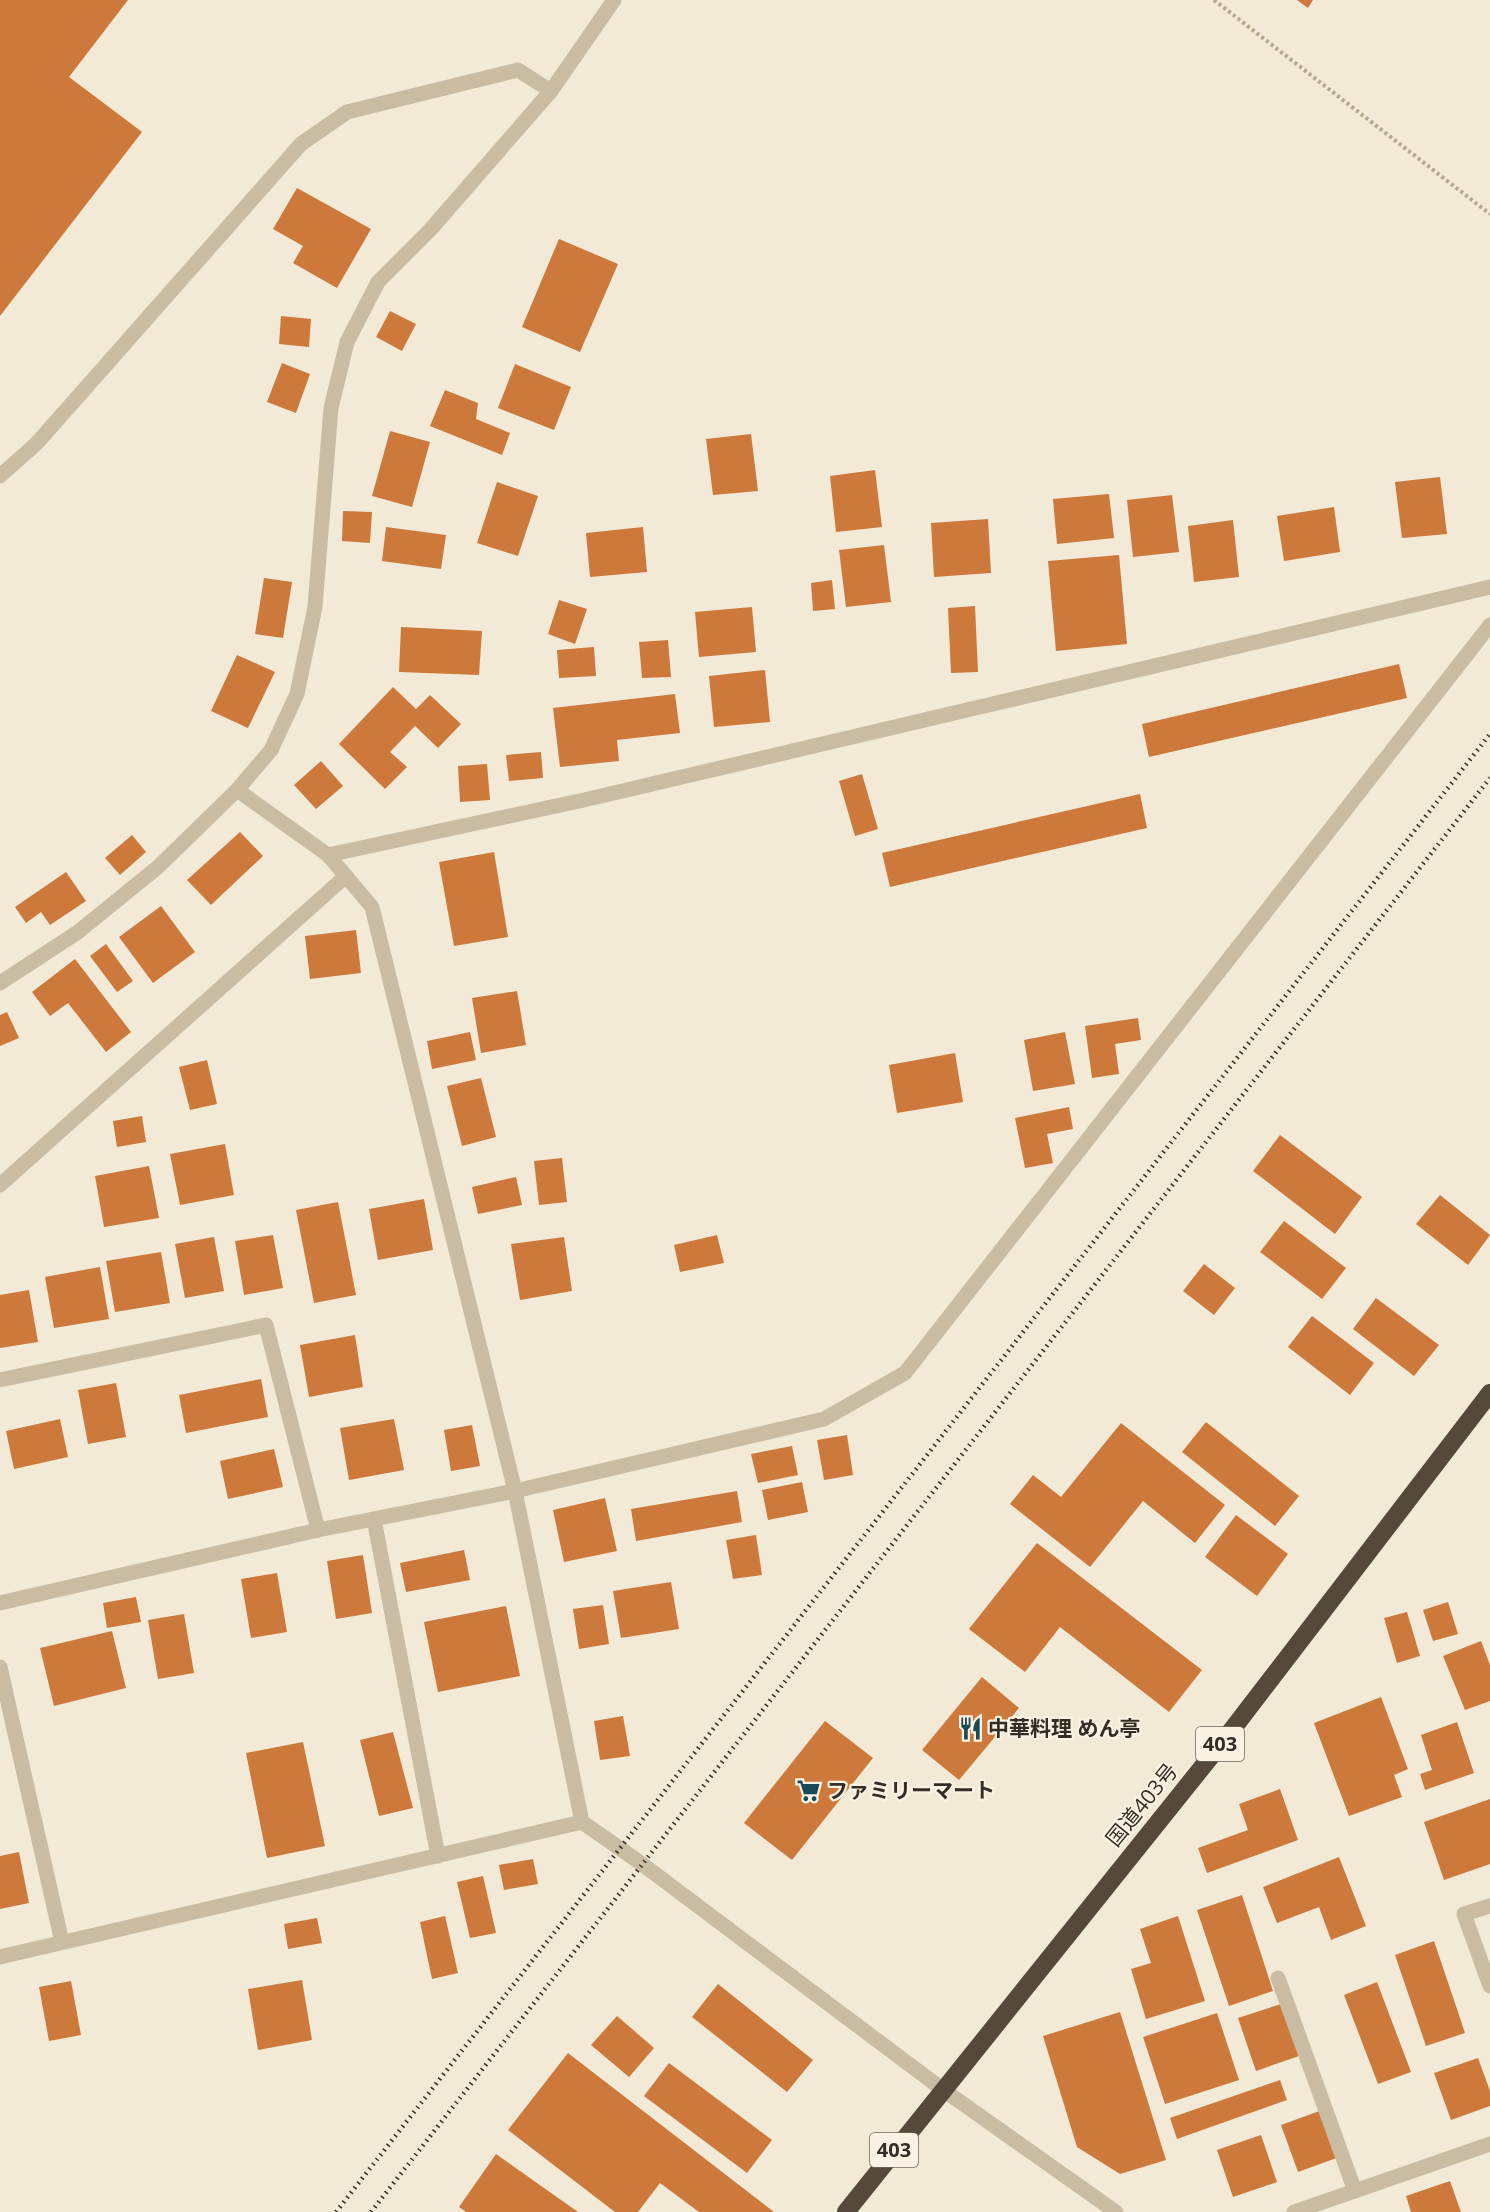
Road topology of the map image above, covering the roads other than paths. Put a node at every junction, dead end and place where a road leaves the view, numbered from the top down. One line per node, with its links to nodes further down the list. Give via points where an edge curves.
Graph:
1 (614, 0): 2 (street)
2 (551, 91): 3 (street, via 518,70 347,112 300,144 37,443); 6 (street, via 430,230 378,282 347,342 331,408 315,607 297,694 271,750)
3 (0, 476)
4 (1490, 587): 7 (street, via 584,800)
5 (1490, 626): 13 (street, via 905,1373 825,1419)
6 (237, 790): 7 (street); 9 (street, via 158,867 114,903 78,932)
7 (328, 855): 8 (street)
8 (346, 876): 10 (street); 13 (street, via 372,907)
9 (0, 983)
10 (0, 1185)
11 (0, 1380): 15 (street, via 266,1325)
12 (1490, 1393): 25 (highway, 国道403号 / 403, via 1228,1734)
13 (515, 1491): 14 (street); 18 (street)
14 (374, 1519): 15 (street); 19 (street)
15 (318, 1530): 16 (street)
16 (0, 1603)
17 (0, 1667): 21 (street)
18 (582, 1822): 19 (street); 25 (street)
19 (438, 1856): 21 (street)
20 (1490, 1906): 24 (street, via 1464,1914)
21 (62, 1942): 22 (street)
22 (0, 1957)
23 (1278, 1978): 28 (street)
24 (1490, 1986)
25 (942, 2089): 29 (highway, 国道403号 / 403); 30 (street)
26 (1487, 2145): 27 (street); 28 (street)
27 (1490, 2161)
28 (1355, 2190): 31 (street)
29 (846, 2212)
30 (1116, 2212)
31 (1294, 2212)

